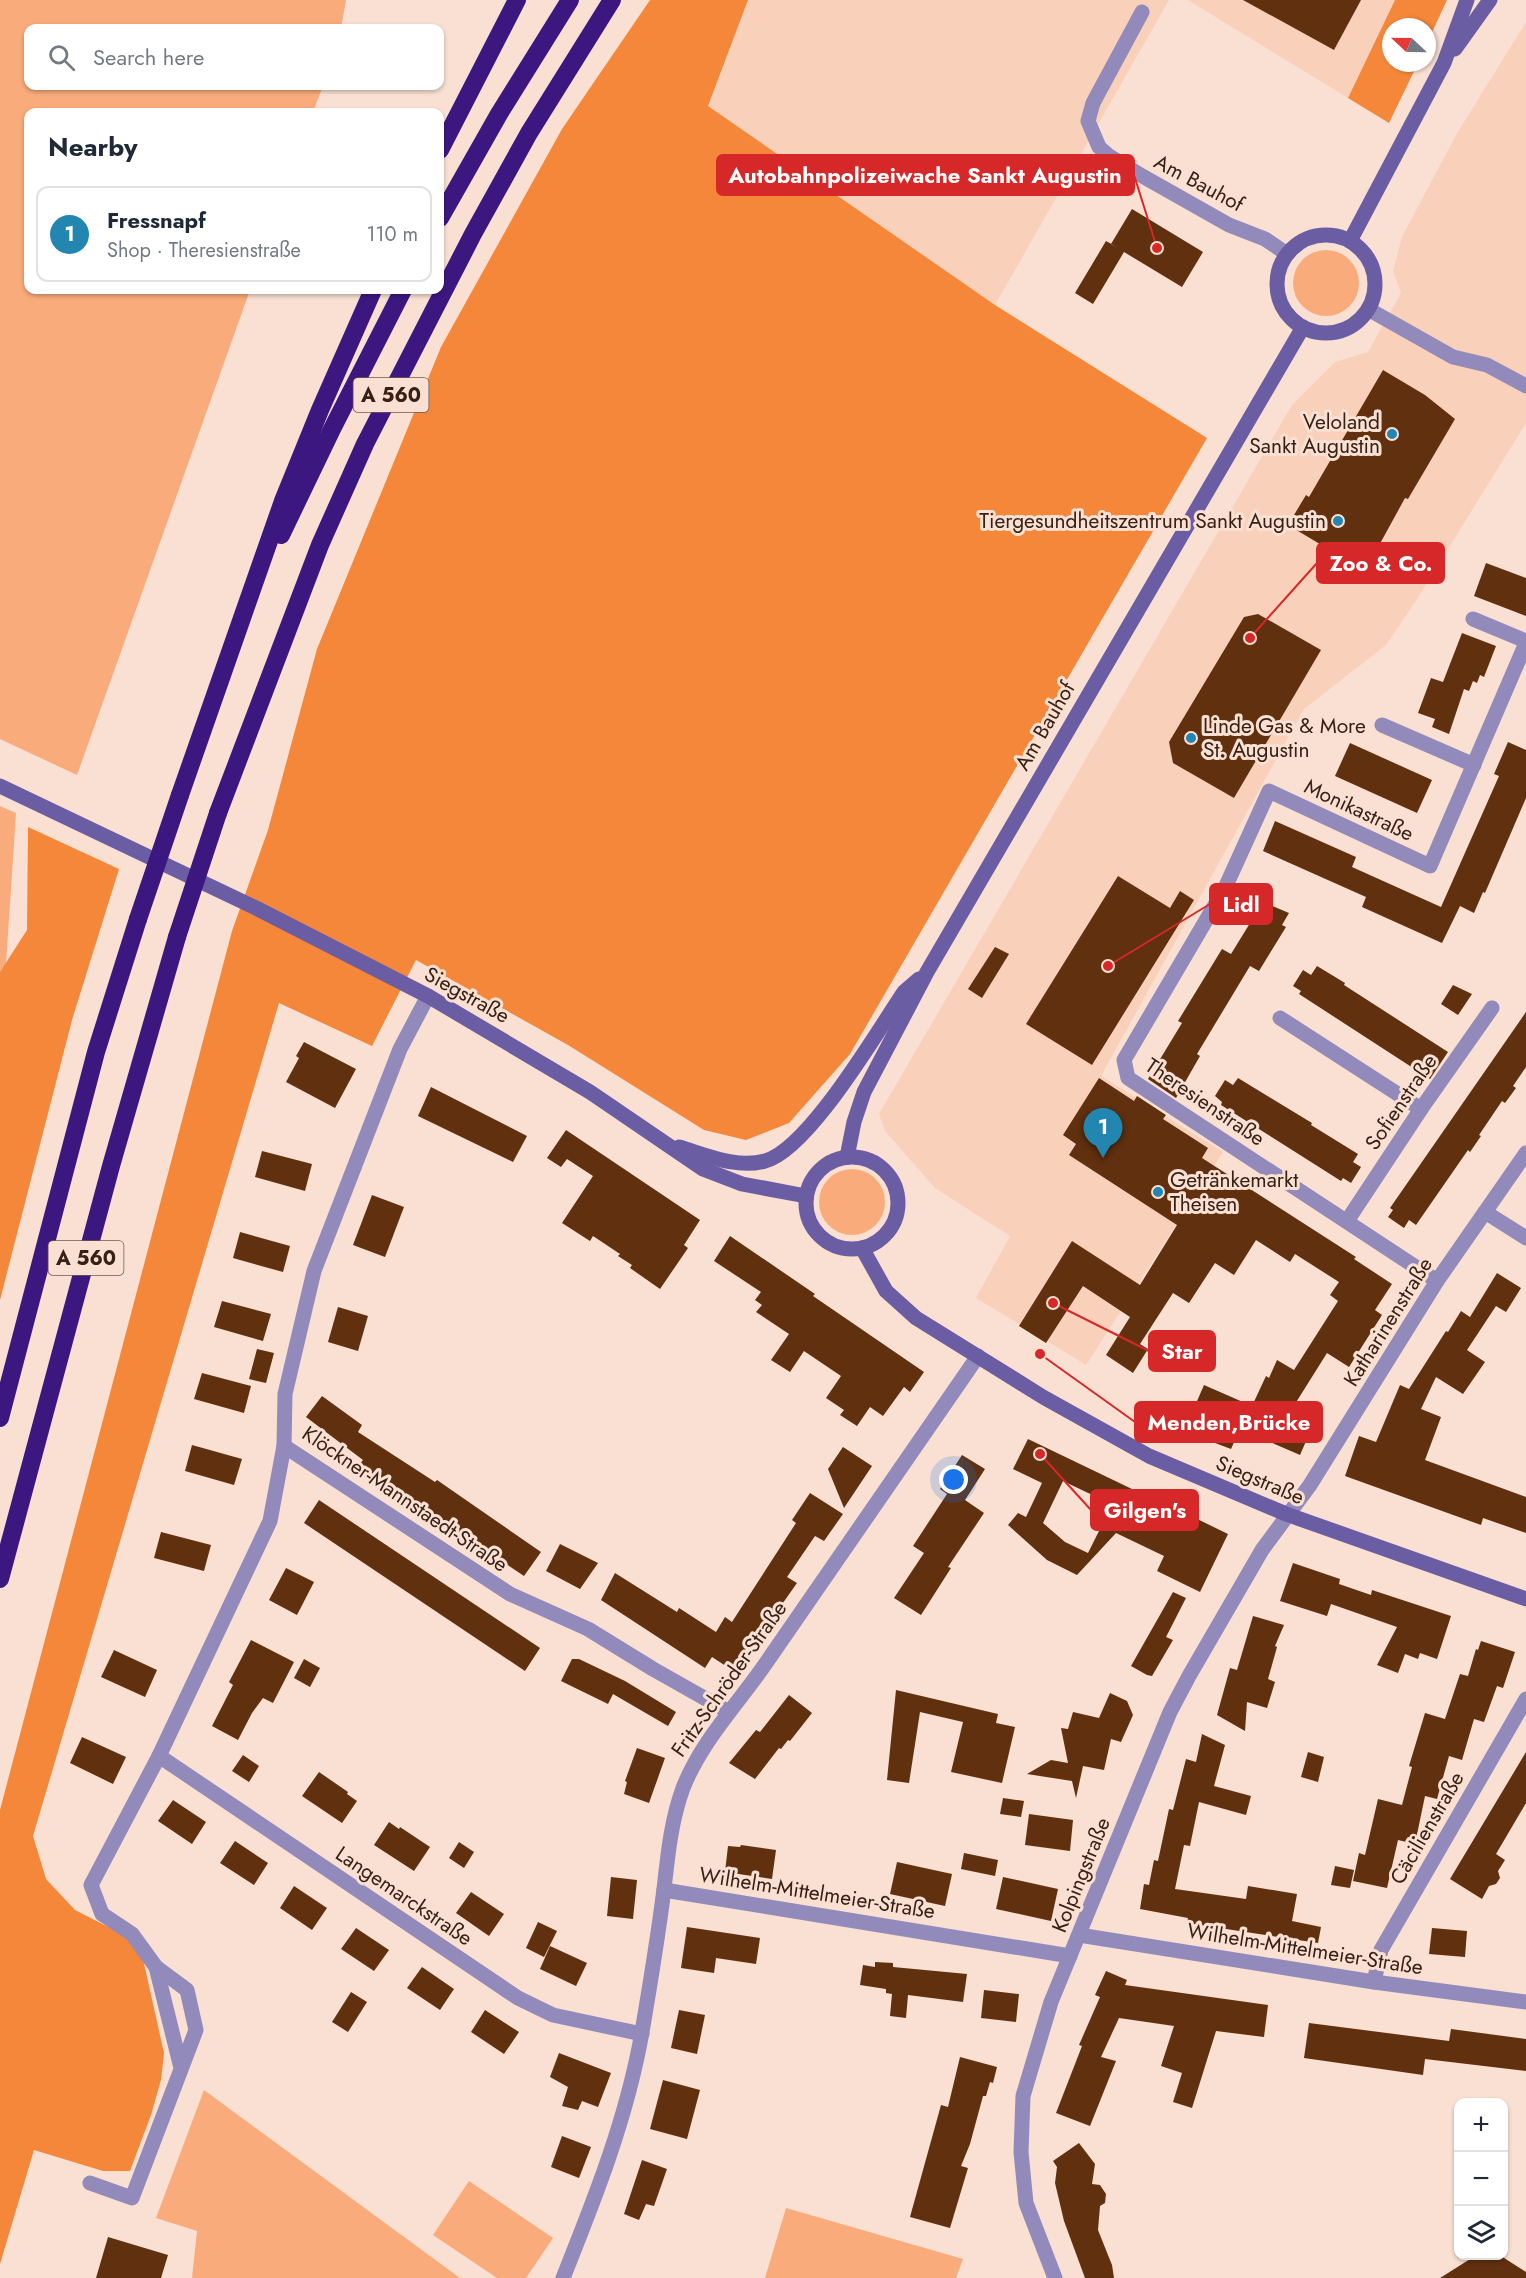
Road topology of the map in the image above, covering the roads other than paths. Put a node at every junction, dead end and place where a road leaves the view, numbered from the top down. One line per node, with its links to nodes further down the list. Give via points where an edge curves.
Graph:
1 (517, 0): 8 (highway)
2 (570, 0): 9 (highway)
3 (612, 0): 12 (highway, A 560, bridge, via 529,133)
4 (1467, 0): 7 (main road)
5 (1490, 0): 7 (main road)
6 (1142, 12): 11 (street, Am Bauhof, via 1093,102 1088,121 1099,147 1108,156 1229,225 1265,239)
7 (1444, 63): 10 (main road)
8 (444, 142)
9 (444, 211)
10 (1350, 241): 11 (main road, via 1323,234 1309,237); 16 (main road, via 1362,250 1375,279)
11 (1287, 254): 17 (main road, via 1279,269 1280,302)
12 (444, 291)
13 (371, 294): 21 (highway, via 283,501)
14 (401, 294): 21 (highway, A 560, via 284,530)
15 (443, 294): 44 (highway, A 560, bridge, via 365,444 320,545 218,813 177,937 111,1166)
16 (1368, 309): 17 (main road, via 1359,320 1332,332); 18 (street, via 1453,357 1488,365)
17 (1303, 327): 26 (main road, Am Bauhof)
18 (1526, 386)
19 (1473, 619): 20 (street, Monikastraße)
20 (1526, 642): 23 (street, Monikastraße)
21 (230, 653): 41 (highway, A 560, bridge, via 96,1052)
22 (1382, 725): 23 (street)
23 (1474, 765): 25 (street, Monikastraße, via 1430,866 1269,791)
24 (0, 786): 27 (main road, Siegstraße, via 256,908)
25 (1225, 888): 36 (street, Theresienstraße, via 1124,1060 1128,1078)
26 (927, 972): 31 (main road, via 904,993 831,1100 781,1154 744,1164); 33 (main road, Am Bauhof, via 864,1092)
27 (428, 996): 31 (main road, Siegstraße, via 590,1092); 42 (street, Klöckner-Mannstaedt-Straße, via 400,1049 314,1271 285,1395)
28 (1492, 1008): 30 (street, Sofienstraße)
29 (1280, 1018): 30 (street)
30 (1421, 1109): 36 (street, Sofienstraße)
31 (668, 1144): 34 (main road, Siegstraße, via 703,1169 742,1184)
32 (1526, 1153): 35 (street, Katharinenstraße)
33 (847, 1157): 34 (main road, via 819,1169); 38 (main road, via 868,1160 886,1171 898,1197 893,1224 874,1244)
34 (806, 1196): 38 (main road, via 806,1211 820,1237 847,1249)
35 (1485, 1212): 37 (street); 39 (street, Katharinenstraße)
36 (1347, 1221): 39 (street, Theresienstraße)
37 (1526, 1238)
38 (862, 1248): 40 (main road, Siegstraße, via 886,1291 916,1318)
39 (1437, 1281): 43 (street, Katharinenstraße, via 1310,1485)
40 (978, 1356): 43 (main road, Siegstraße, via 1149,1456); 47 (street, Fritz-Schröder-Straße)
41 (0, 1418)
42 (284, 1446): 47 (street, Klöckner-Mannstaedt-Straße, via 510,1594 588,1629); 48 (street, via 270,1521)
43 (1286, 1514): 45 (main road, Siegstraße); 50 (street, Kolpingstraße, via 1170,1712)
44 (0, 1579)
45 (1526, 1599)
46 (1526, 1699): 53 (street, Cäcilienstraße, via 1381,1950)
47 (729, 1712): 49 (street, Fritz-Schröder-Straße, via 696,1760 675,1811)
48 (159, 1756): 52 (street, via 91,1885 102,1914 132,1934); 55 (street, Langemarckstraße, via 518,1998 553,2015)
49 (664, 1890): 51 (street, Wilhelm-Mittelmeier-Straße); 55 (street, Fritz-Schröder-Straße)
50 (1078, 1935): 51 (street, Kolpingstraße); 53 (street, Wilhelm-Mittelmeier-Straße)
51 (1070, 1956): 59 (street, Kolpingstraße, via 1051,2001 1023,2096 1021,2152 1026,2203)
52 (156, 1967): 56 (street); 56 (street, via 187,1990 196,2030)
53 (1374, 1982): 54 (street, Wilhelm-Mittelmeier-Straße)
54 (1526, 2002)
55 (642, 2034): 58 (street, Fritz-Schröder-Straße, via 623,2119)
56 (181, 2068): 57 (street, via 132,2198)
57 (90, 2183)
58 (563, 2278)
59 (1055, 2278)

